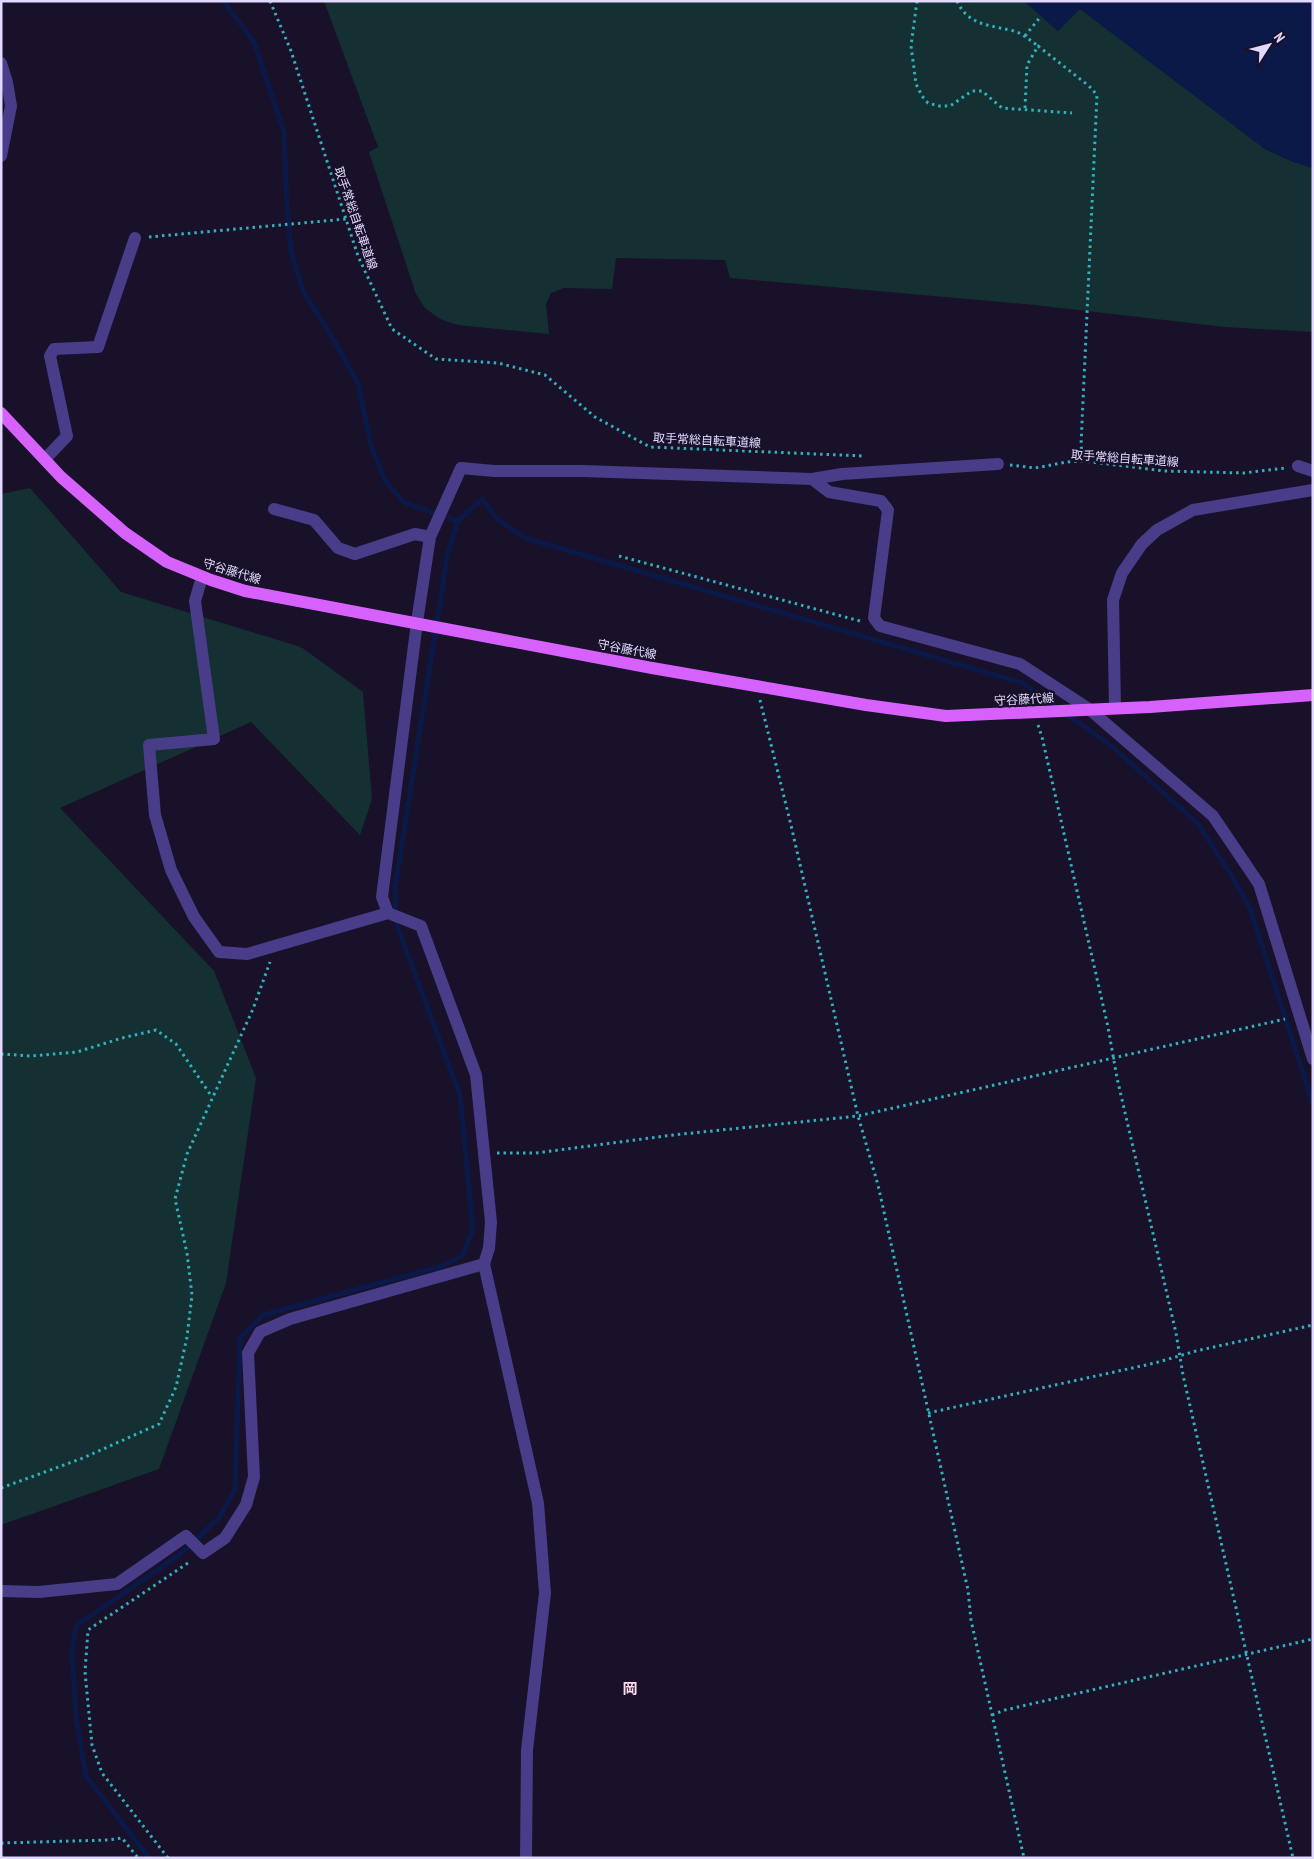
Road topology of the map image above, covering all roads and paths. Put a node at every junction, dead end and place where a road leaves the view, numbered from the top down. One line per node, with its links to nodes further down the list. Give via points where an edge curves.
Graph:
1 (270, 1): 11 (path, 取手常総自転車道線, via 291,50)
2 (917, 1): 8 (path, via 911,46 916,84 928,103 950,106 972,91 982,91 1002,108)
3 (957, 1): 5 (path, via 974,21)
4 (1041, 16): 5 (path)
5 (1025, 36): 6 (path)
6 (1038, 46): 8 (path, via 1027,65); 16 (path, via 1097,95 1081,445)
7 (1, 63): 10 (street, via 11,106)
8 (1025, 108): 9 (path)
9 (1072, 113)
10 (1, 156)
11 (346, 219): 12 (path); 14 (path, 取手常総自転車道線, via 358,256 392,329 436,359 498,363 545,375 595,417 650,447)
12 (136, 238): 15 (street, via 98,347 54,349 50,356 67,436)
13 (1, 413): 15 (main road, 守谷藤代線)
14 (864, 456)
15 (45, 459): 25 (main road, 守谷藤代線, via 125,533 167,562)
16 (1083, 461): 17 (path, 取手常総自転車道線, via 1035,468); 18 (path, 取手常総自転車道線, via 1165,471 1244,473)
17 (998, 464): 20 (street, via 842,474)
18 (1298, 466): 19 (street)
19 (1313, 471)
20 (812, 479): 23 (street, via 461,468); 27 (street, via 829,492 881,501 888,510 874,618)
21 (1313, 490): 30 (street, via 1194,510 1157,530 1142,544 1122,573 1113,600)
22 (274, 509): 23 (street, via 314,520 338,548 355,554)
23 (433, 531): 26 (street)
24 (619, 556): 27 (path)
25 (202, 577): 26 (main road, 守谷藤代線, via 245,591); 34 (street, via 195,601 214,739 149,745 154,815 171,870 194,917 218,952 246,954)
26 (422, 623): 28 (main road, 守谷藤代線); 33 (street, via 382,897)
27 (880, 626): 31 (street, via 1020,664)
28 (756, 685): 32 (main road, 守谷藤代線, via 946,716); 40 (path)
29 (1313, 695): 30 (main road, 守谷藤代線)
30 (1115, 708): 31 (main road, 守谷藤代線)
31 (1086, 709): 32 (main road, 守谷藤代線); 35 (street, via 1213,816 1259,884)
32 (1039, 712): 37 (path)
33 (388, 914): 34 (street); 41 (street, via 421,926 476,1075)
34 (277, 946): 39 (path, via 253,1009)
35 (1299, 1016): 37 (path); 38 (street)
36 (1, 1054): 39 (path, via 32,1056 78,1052 156,1030 176,1044)
37 (1115, 1057): 40 (path); 44 (path)
38 (1313, 1059)
39 (212, 1097): 46 (path, via 187,1154 175,1199 192,1295 176,1387 158,1424 83,1458)
40 (858, 1116): 41 (path, via 536,1153); 45 (path, via 878,1185)
41 (485, 1153): 42 (street, via 491,1222)
42 (484, 1264): 47 (street, via 290,1320 260,1332 248,1353 254,1477 246,1505 225,1538); 55 (street, via 538,1503 545,1593 527,1750)
43 (1313, 1325): 44 (path)
44 (1180, 1355): 45 (path); 50 (path)
45 (928, 1413): 51 (path)
46 (1, 1488)
47 (202, 1553): 48 (street, via 186,1536 117,1584 39,1592); 54 (path, via 88,1630 85,1672 92,1744 102,1773)
48 (1, 1591)
49 (1313, 1639): 50 (path)
50 (1246, 1653): 51 (path); 57 (path)
51 (992, 1715): 56 (path)
52 (1, 1844): 53 (path, via 122,1838)
53 (138, 1858)
54 (168, 1858)
55 (526, 1858)
56 (1024, 1858)
57 (1293, 1858)

